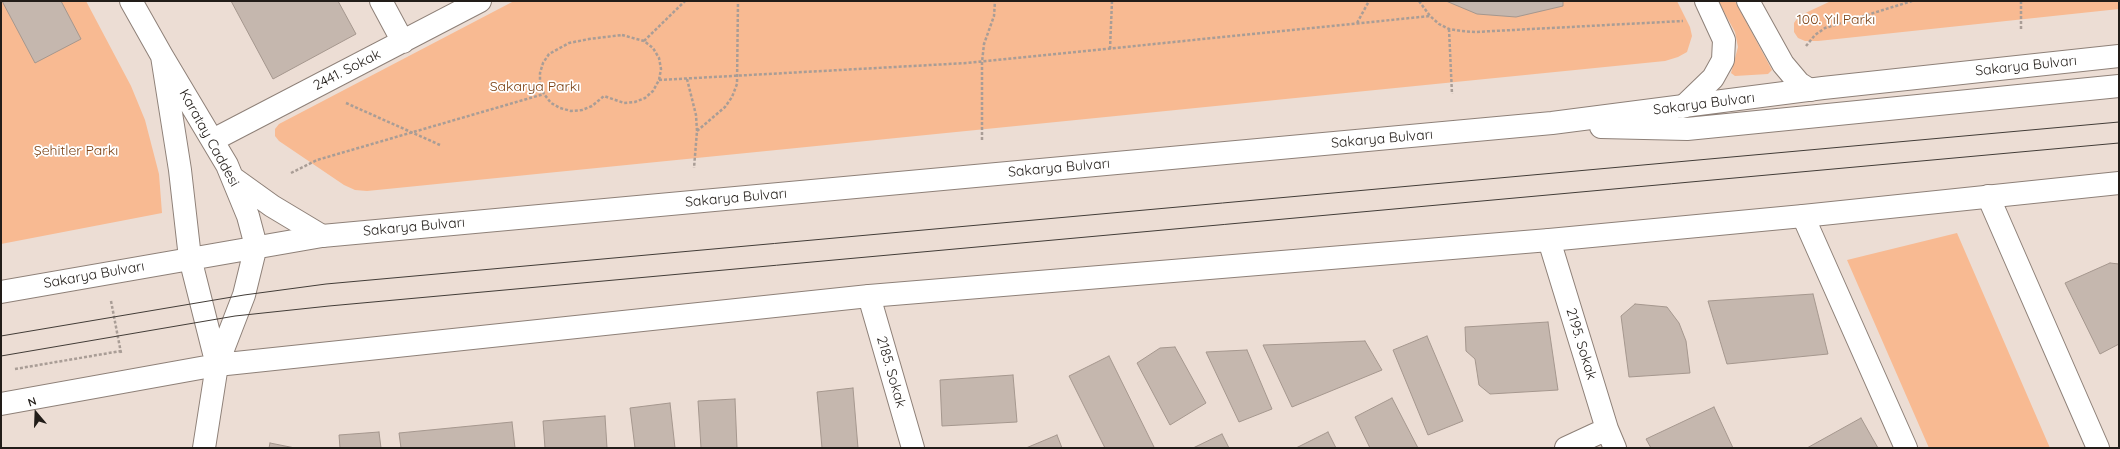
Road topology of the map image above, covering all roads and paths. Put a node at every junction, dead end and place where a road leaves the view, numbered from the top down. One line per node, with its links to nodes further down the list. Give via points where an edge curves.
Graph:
1 (132, 1): 22 (main road, Karatay Caddesi)
2 (380, 1): 19 (main road)
3 (480, 1): 19 (main road, 2441. Sokak)
4 (685, 1): 18 (path)
5 (738, 1): 25 (path)
6 (994, 1): 24 (path, via 994,16 984,44)
7 (1112, 1): 20 (path)
8 (1369, 1): 15 (path)
9 (1418, 1): 14 (path)
10 (1748, 1): 30 (main road, via 1783,64 1795,79)
11 (1912, 1): 21 (path, via 1825,28 1815,35)
12 (2020, 1): 17 (path)
13 (1711, 10): 16 (path, via 1475,32); 33 (main road, via 1724,40 1725,49 1720,67 1713,78)
14 (1430, 16): 15 (path); 16 (path)
15 (1357, 24): 20 (path)
16 (1449, 29): 32 (path)
17 (2021, 31)
18 (644, 41): 27 (path, via 653,48 659,58); 31 (path, via 622,35 589,39 558,48 549,54 543,63 540,84)
19 (403, 42): 29 (main road, 2441. Sokak)
20 (1110, 49): 24 (path)
21 (1803, 51)
22 (162, 56): 37 (main road, Karatay Caddesi); 49 (main road, Karatay Caddesi, via 180,170)
23 (2119, 56): 30 (main road, Sakarya Bulvarı)
24 (982, 62): 25 (path); 38 (path)
25 (738, 77): 26 (path); 35 (path, via 732,97 725,107)
26 (687, 79): 27 (path); 35 (path, via 696,115)
27 (659, 80): 31 (path, via 653,91 635,102 624,103 604,96 582,110 560,108 551,103)
28 (2119, 86): 34 (main road, via 1687,129 1617,129)
29 (313, 88): 36 (path); 37 (main road, 2441. Sokak)
30 (1810, 90): 33 (main road, Sakarya Bulvarı)
31 (544, 94): 36 (path)
32 (1452, 94)
33 (1683, 107): 34 (main road, Sakarya Bulvarı)
34 (1552, 123): 46 (main road, Sakarya Bulvarı)
35 (697, 131): 40 (path)
36 (412, 133): 39 (path); 41 (path, via 317,160)
37 (213, 140): 42 (main road, Karatay Caddesi)
38 (982, 140)
39 (440, 145)
40 (694, 168)
41 (291, 173)
42 (233, 178): 46 (main road, via 272,206); 48 (main road, Karatay Caddesi, via 248,216)
43 (2119, 183): 44 (main road)
44 (1988, 196): 45 (main road); 63 (main road)
45 (1803, 216): 47 (main road); 62 (main road)
46 (322, 236): 48 (main road, Sakarya Bulvarı)
47 (1548, 240): 52 (main road); 58 (main road, 2195. Sokak)
48 (256, 246): 49 (main road, Sakarya Bulvarı); 54 (main road, via 244,294)
49 (190, 258): 50 (main road, Sakarya Bulvarı); 54 (main road, Karatay Caddesi)
50 (106, 273): 51 (main road, Sakarya Bulvarı); 53 (path)
51 (1, 292)
52 (869, 296): 54 (main road); 60 (main road, 2185. Sokak)
53 (121, 351): 55 (path); 56 (path)
54 (217, 365): 56 (main road); 59 (main road)
55 (15, 369)
56 (127, 381): 57 (main road)
57 (1, 404)
58 (1611, 439): 61 (main road)
59 (204, 448)
60 (913, 448)
61 (1566, 448)
62 (1906, 448)
63 (2098, 448)

